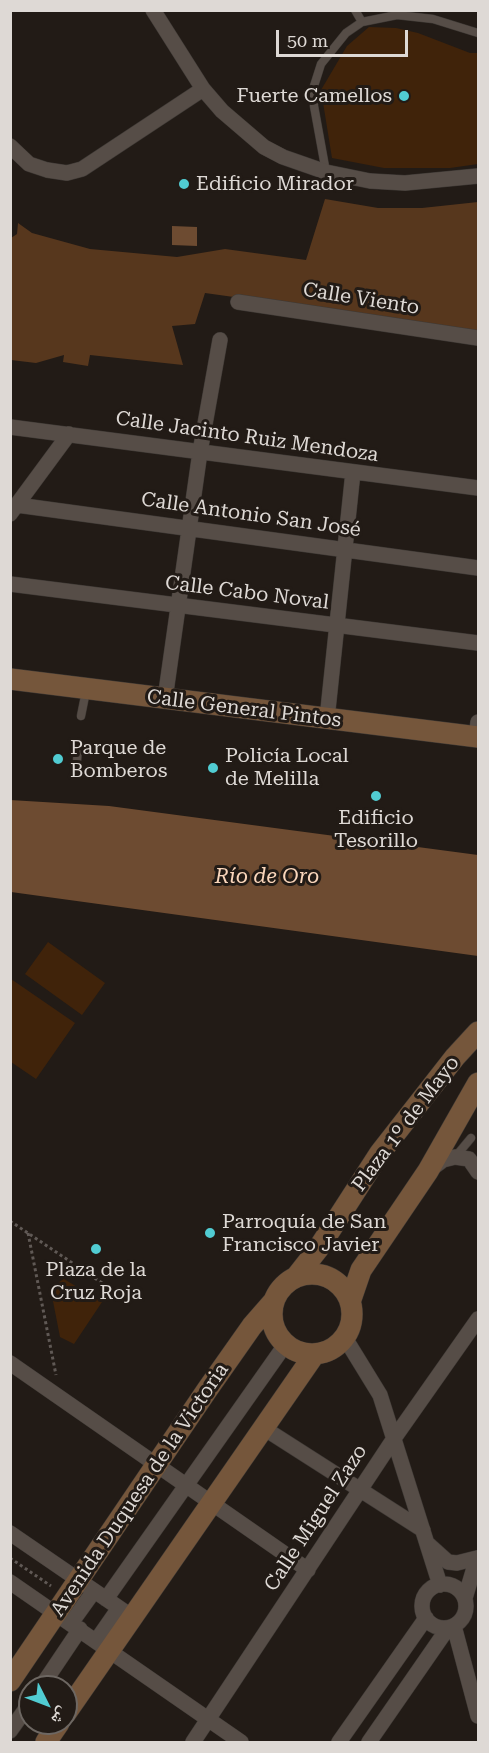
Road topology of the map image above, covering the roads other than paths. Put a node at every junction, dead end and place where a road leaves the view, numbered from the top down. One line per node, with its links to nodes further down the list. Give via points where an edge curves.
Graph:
1 (153, 10): 5 (street)
2 (355, 10): 3 (lane)
3 (362, 22): 4 (lane, via 379,16 414,15); 7 (lane, via 332,49 321,64 314,86)
4 (478, 33)
5 (203, 89): 6 (street, via 82,170 67,173 29,164); 7 (street, via 264,147)
6 (10, 146)
7 (326, 172): 8 (street, via 405,183)
8 (478, 176)
9 (238, 302): 10 (street, Calle Viento)
10 (478, 338)
11 (220, 340): 14 (street)
12 (10, 426): 13 (street, Calle Jacinto Ruiz Mendoza)
13 (69, 434): 14 (street, Calle Jacinto Ruiz Mendoza); 17 (street)
14 (200, 452): 15 (street, Calle Jacinto Ruiz Mendoza); 18 (street)
15 (353, 472): 16 (street, Calle Jacinto Ruiz Mendoza); 19 (street)
16 (478, 488)
17 (14, 509): 18 (street, Calle Antonio San José)
18 (189, 527): 19 (street, Calle Antonio San José); 22 (street)
19 (344, 549): 20 (street, Calle Antonio San José); 23 (street)
20 (478, 568)
21 (10, 584): 22 (street, Calle Cabo Noval)
22 (178, 605): 23 (street, Calle Cabo Noval); 27 (street)
23 (335, 625): 24 (street, Calle Cabo Noval); 29 (street)
24 (478, 642)
25 (15, 676): 26 (main road, Calle General Pintos)
26 (87, 688): 27 (main road, Calle General Pintos); 28 (lane)
27 (165, 699): 29 (main road, Calle General Pintos)
28 (81, 716)
29 (327, 719): 30 (main road, Calle General Pintos)
30 (478, 732)
31 (78, 746): 32 (lane)
32 (77, 761)
33 (478, 1032): 39 (main road, Plaza 1º de Mayo, via 380,1153 318,1250)
34 (478, 1083): 37 (main road, Plaza 1º de Mayo)
35 (471, 1138): 36 (lane)
36 (455, 1157): 37 (street); 38 (street, via 469,1159)
37 (428, 1171): 41 (main road, Plaza 1º de Mayo, via 361,1270)
38 (478, 1172)
39 (296, 1277): 40 (main road, via 286,1283); 41 (main road, via 309,1274 328,1278 344,1290)
40 (273, 1302): 44 (main road, via 272,1325); 49 (main road, Avenida Duquesa de la Victoria, via 237,1347)
41 (350, 1302): 43 (main road, via 351,1326)
42 (478, 1319): 48 (street, Calle Miguel Zazo)
43 (345, 1338): 45 (main road, via 326,1353); 48 (street, via 380,1395)
44 (285, 1345): 45 (main road); 50 (street)
45 (314, 1355): 47 (main road)
46 (10, 1364): 49 (street)
47 (261, 1427): 51 (street); 52 (main road)
48 (395, 1437): 51 (street, Calle Miguel Zazo); 54 (street)
49 (158, 1464): 50 (street); 59 (main road, Avenida Duquesa de la Victoria)
50 (187, 1484): 52 (street); 59 (street)
51 (360, 1490): 54 (street); 56 (street, Calle Miguel Zazo)
52 (211, 1501): 56 (street); 61 (main road)
53 (10, 1533): 59 (street)
54 (425, 1537): 55 (street, via 448,1562); 58 (street)
55 (478, 1557): 58 (street); 60 (street)
56 (309, 1570): 69 (street, Calle Miguel Zazo)
57 (10, 1582): 59 (street)
58 (442, 1585): 60 (street, via 456,1588); 62 (street, via 429,1590 423,1600)
59 (79, 1605): 61 (street); 64 (street); 65 (street); 66 (main road, Avenida Duquesa de la Victoria)
60 (470, 1605): 63 (street)
61 (125, 1612): 64 (main road)
62 (426, 1618): 63 (street, via 438,1627); 72 (street)
63 (451, 1627): 68 (street); 73 (street)
64 (102, 1645): 67 (main road); 69 (street)
65 (46, 1675)
66 (10, 1681)
67 (78, 1690)
68 (478, 1716)
69 (208, 1719): 70 (street, Calle Miguel Zazo); 71 (street)
70 (193, 1743)
71 (241, 1743)
72 (339, 1743)
73 (369, 1743)

